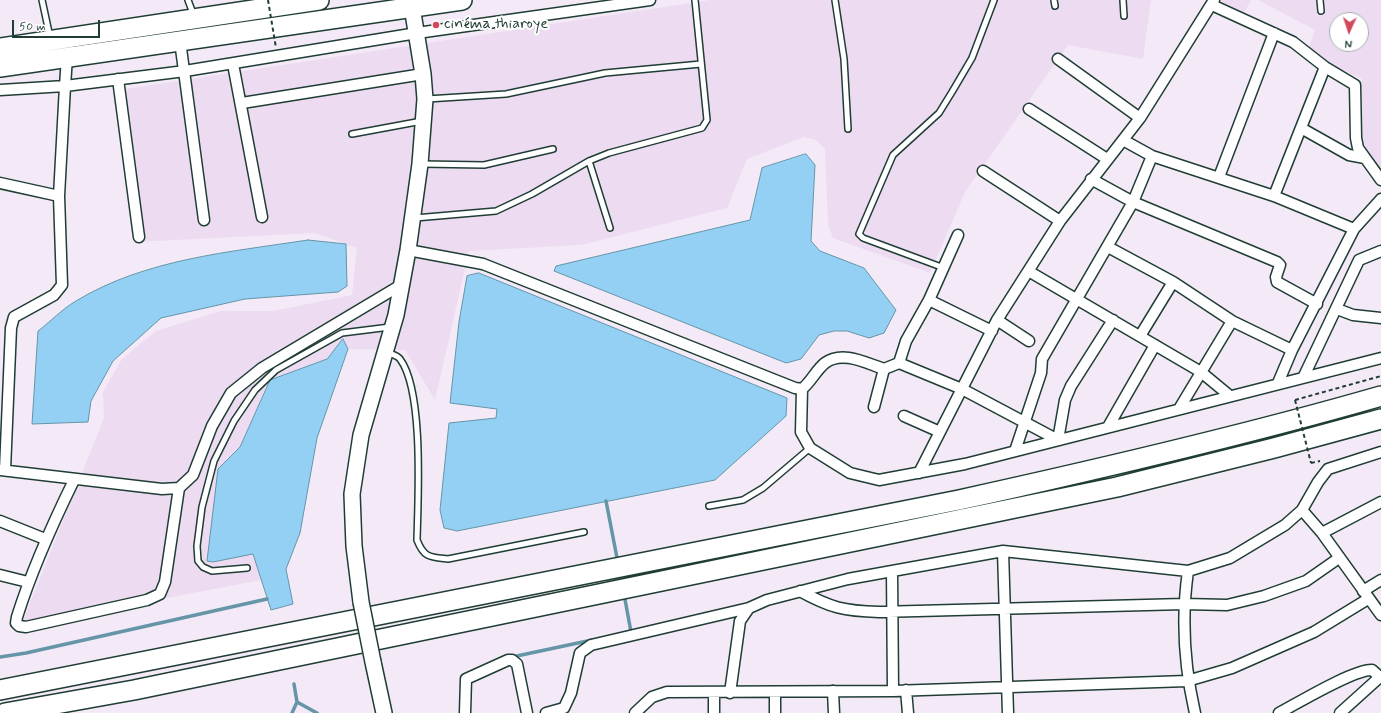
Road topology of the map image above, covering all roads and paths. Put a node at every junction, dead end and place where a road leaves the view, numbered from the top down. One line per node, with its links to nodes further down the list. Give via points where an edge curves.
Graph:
1 (42, 0): 21 (lane)
2 (188, 0): 18 (lane)
3 (268, 0): 24 (path, bridge)
4 (319, 0): 18 (highway)
5 (462, 0): 15 (highway)
6 (650, 0): 19 (street)
7 (695, 0): 28 (lane)
8 (834, 0): 42 (lane, via 844,59)
9 (994, 0): 71 (lane, via 972,58 939,113 893,155 859,234 863,238)
10 (1054, 0): 14 (lane)
11 (1123, 0): 17 (lane)
12 (1320, 0): 16 (lane)
13 (1213, 3): 20 (street); 39 (street)
14 (1055, 6)
15 (412, 8): 19 (street); 22 (highway)
16 (1321, 11)
17 (1124, 16)
18 (195, 19): 21 (highway)
19 (417, 33): 27 (street); 32 (street)
20 (1274, 33): 30 (street, via 1306,51); 52 (street)
21 (51, 40): 23 (highway)
22 (180, 41): 25 (highway); 31 (street)
23 (0, 48)
24 (276, 48)
25 (67, 57): 29 (highway); 34 (street)
26 (1058, 59): 39 (street)
27 (233, 64): 31 (street); 37 (street)
28 (701, 64): 36 (lane, via 605,73 506,94); 49 (lane, via 707,120 702,128 609,153)
29 (0, 67)
30 (1325, 67): 41 (street); 47 (street, via 1355,85 1356,138 1358,148)
31 (185, 71): 33 (street); 62 (street)
32 (423, 74): 36 (street); 37 (street)
33 (118, 79): 34 (street); 67 (street)
34 (65, 86): 35 (street); 56 (street)
35 (0, 90)
36 (425, 99): 40 (street)
37 (242, 103): 60 (street)
38 (1029, 109): 48 (street)
39 (1140, 118): 44 (street)
40 (423, 121): 43 (lane); 50 (street)
41 (1300, 128): 47 (street, via 1349,155); 57 (street)
42 (848, 129)
43 (352, 134)
44 (1123, 140): 46 (street); 48 (street)
45 (553, 149): 50 (lane, via 484,165)
46 (1152, 156): 52 (street); 59 (street)
47 (1365, 158): 54 (street)
48 (1107, 159): 53 (street)
49 (589, 161): 61 (lane, via 532,194 496,211); 64 (lane)
50 (420, 164): 61 (street)
51 (983, 171): 63 (street)
52 (1218, 177): 57 (street)
53 (1091, 178): 59 (street); 63 (street)
54 (1381, 180)
55 (0, 183): 56 (street)
56 (59, 196): 103 (street, via 62,285 54,294 14,317)
57 (1274, 196): 65 (street)
58 (1381, 199): 65 (street)
59 (1133, 202): 68 (street); 77 (street, via 1277,262 1280,265 1277,282)
60 (262, 217)
61 (412, 218): 69 (street)
62 (204, 220)
63 (1060, 221): 72 (street)
64 (610, 228)
65 (1354, 229): 77 (street)
66 (958, 234): 71 (street)
67 (139, 237)
68 (1108, 247): 73 (street); 75 (street)
69 (408, 250): 74 (street); 97 (street, via 483,264)
70 (1381, 251): 78 (street, via 1359,260)
71 (944, 268): 76 (street)
72 (1030, 272): 75 (street); 80 (street)
73 (1173, 282): 82 (street); 85 (street)
74 (401, 285): 83 (street); 117 (street, via 262,368 231,393 212,426 193,475)
75 (1077, 299): 81 (street); 106 (street, via 1042,359 1041,373)
76 (929, 300): 84 (street); 91 (street, via 906,341)
77 (1317, 304): 88 (street)
78 (1337, 309): 79 (street, via 1353,315); 94 (street)
79 (1381, 318)
80 (997, 320): 84 (street); 86 (street)
81 (1113, 320): 85 (street); 109 (street, via 1071,386 1065,400)
82 (1232, 321): 88 (street); 93 (street)
83 (393, 327): 89 (street); 127 (lane, via 342,333 306,352 276,370 255,390 234,421 212,467 202,507 197,546 198,561 212,571)
84 (992, 331): 98 (street)
85 (1140, 336): 87 (street)
86 (1029, 341)
87 (1155, 345): 93 (street); 107 (street)
88 (1292, 350): 96 (street)
89 (386, 352): 122 (lane, via 399,357 413,389 417,428 417,540 421,550 428,557 448,559); 152 (street, bridge, via 361,435 352,494 354,546 361,602)
90 (1381, 358): 94 (street)
91 (899, 363): 92 (street); 98 (street)
92 (884, 369): 97 (street, via 840,357 825,363); 101 (street)
93 (1201, 372): 99 (street); 102 (street)
94 (1304, 376): 96 (street)
95 (1381, 376): 113 (path, bridge, via 1295,400)
96 (1278, 383): 99 (street)
97 (802, 389): 110 (street, via 801,432)
98 (962, 389): 106 (street); 108 (street)
99 (1230, 396): 102 (street)
100 (1381, 396): 143 (highway, via 1113,466 966,498)
101 (874, 407)
102 (1179, 409): 107 (street)
103 (4, 411): 114 (street)
104 (904, 416): 108 (street)
105 (1381, 419): 151 (highway, via 1109,489 126,691)
106 (1023, 422): 109 (street); 111 (street)
107 (1108, 427): 109 (street)
108 (940, 432): 115 (street)
109 (1058, 440): 111 (street)
110 (810, 448): 115 (street, via 850,474 879,480); 119 (lane, via 763,488 743,500)
111 (1015, 451): 115 (street)
112 (1381, 452): 120 (street, via 1328,469)
113 (1310, 463)
114 (2, 470): 116 (street)
115 (919, 473)
116 (74, 480): 117 (street, via 162,489); 124 (street)
117 (180, 488): 132 (street, via 165,582 160,594 147,600 26,627 16,623)
118 (1381, 502): 123 (street)
119 (709, 506)
120 (1302, 510): 123 (street); 129 (street, via 1285,525 1230,558)
121 (0, 521): 124 (street)
122 (584, 532)
123 (1322, 533): 126 (street)
124 (45, 539): 132 (street)
125 (1003, 551): 128 (street); 129 (street); 137 (street)
126 (1339, 558): 134 (street); 135 (street, via 1306,581 1264,596 1227,604)
127 (247, 568)
128 (892, 571): 133 (street); 138 (street)
129 (1188, 572): 135 (street)
130 (0, 575): 132 (street)
131 (1381, 580): 134 (street)
132 (28, 582)
133 (800, 591): 136 (street, via 766,600); 138 (street, via 826,605 850,611)
134 (1366, 595): 139 (street); 141 (street, via 1314,632 1232,668)
135 (1184, 604): 137 (street); 141 (street)
136 (749, 608): 146 (street, via 740,621); 150 (street, via 591,646 580,654)
137 (1005, 608): 138 (street); 142 (street)
138 (892, 612): 145 (street)
139 (1381, 615)
140 (1380, 677): 163 (street, via 1372,670 1362,671); 164 (street)
141 (1187, 681): 142 (street); 162 (street)
142 (1008, 687): 144 (street); 161 (street)
143 (0, 690)
144 (906, 690): 145 (street); 160 (street)
145 (893, 691): 148 (street)
146 (730, 692): 147 (street); 149 (street)
147 (775, 692): 148 (street); 158 (street)
148 (833, 692): 159 (street)
149 (714, 693): 156 (street, via 667,692 652,697); 157 (street)
150 (565, 710): 155 (street)
151 (5, 713)
152 (384, 713)
153 (465, 713): 154 (street, via 466,679 508,660 517,664)
154 (527, 713)
155 (546, 713)
156 (635, 713)
157 (714, 713)
158 (775, 713)
159 (834, 713)
160 (908, 713)
161 (1008, 713)
162 (1195, 713)
163 (1279, 713)
164 (1340, 713)

